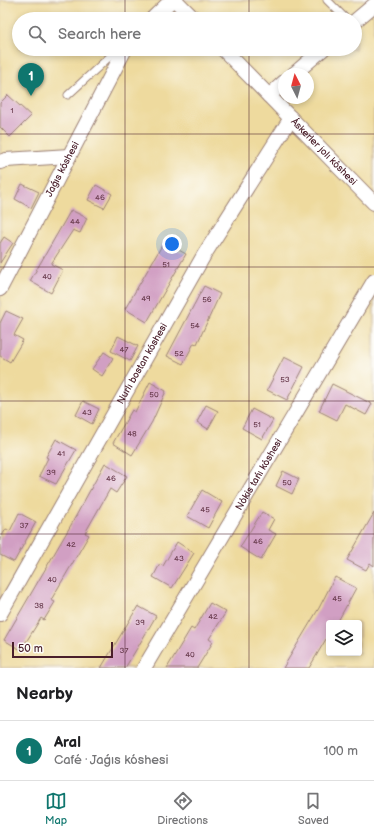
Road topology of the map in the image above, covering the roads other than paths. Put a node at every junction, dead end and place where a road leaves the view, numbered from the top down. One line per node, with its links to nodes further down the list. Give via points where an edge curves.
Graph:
1 (172, 0): 5 (street)
2 (175, 0): 6 (street)
3 (327, 0): 7 (lane)
4 (374, 5): 8 (street)
5 (159, 12)
6 (187, 12)
7 (339, 12)
8 (362, 15)
9 (110, 56): 15 (lane)
10 (121, 56): 18 (street, Jaǵıs kóshesi)
11 (230, 56): 16 (street, Áskerler jolı kóshesi)
12 (315, 56): 13 (street)
13 (301, 68)
14 (278, 87): 16 (street)
15 (68, 95)
16 (268, 96): 17 (street, Áskerler jolı kóshesi)
17 (291, 118): 20 (street, Áskerler jolı kóshesi); 23 (street, Nurlı bostan kóshesi, via 204,255)
18 (69, 156): 19 (street); 22 (street, Jaǵıs kóshesi)
19 (0, 162)
20 (374, 202)
21 (374, 280): 24 (street, Nókis tańı kóshesi)
22 (0, 289)
23 (0, 614)
24 (144, 668)

